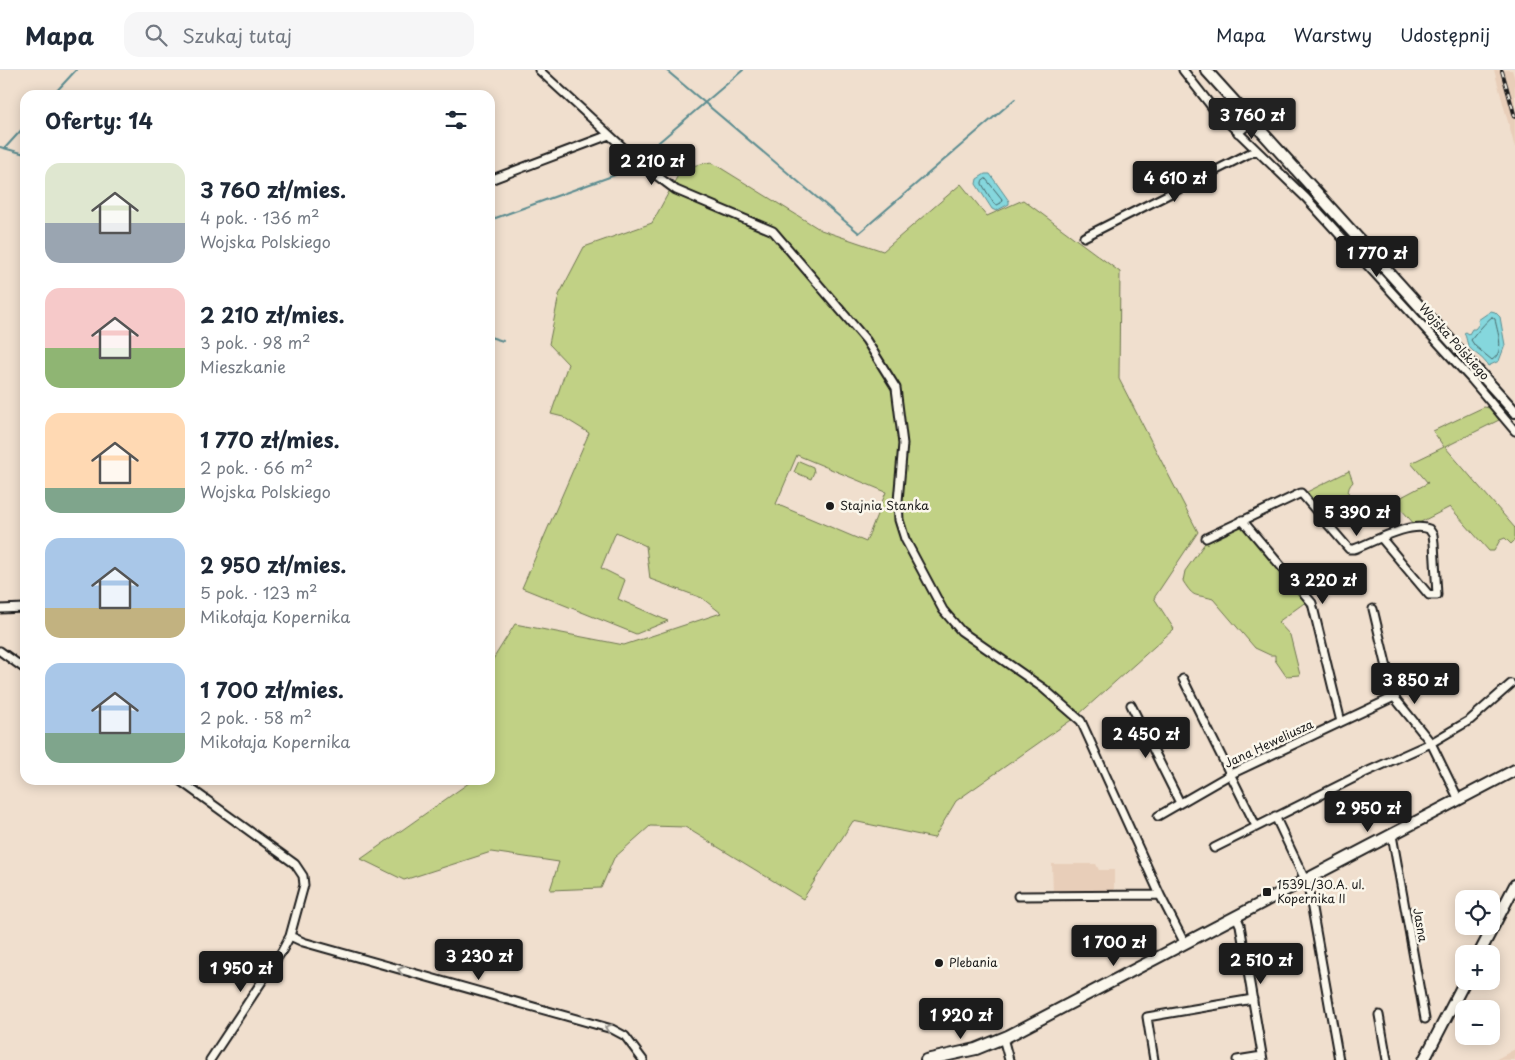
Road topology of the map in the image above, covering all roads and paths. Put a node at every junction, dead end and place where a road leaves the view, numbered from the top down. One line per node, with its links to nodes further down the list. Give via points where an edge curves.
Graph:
1 (539, 70): 6 (street)
2 (1183, 70): 5 (street, Wojska Polskiego)
3 (1206, 70): 4 (street, Wojska Polskiego)
4 (1252, 121): 5 (street); 10 (street, Wojska Polskiego)
5 (1238, 133): 7 (street, Wojska Polskiego)
6 (610, 135): 8 (street); 38 (street, via 676,190 773,231 866,340 896,388 902,444 899,520 905,539 952,622 1043,688 1081,721)
7 (1256, 150): 9 (street); 11 (street, Wojska Polskiego, via 1317,210)
8 (495, 178)
9 (1084, 237)
10 (1515, 412)
11 (1515, 431)
12 (1242, 520): 13 (street); 14 (street, via 1301,493 1349,549); 24 (street, via 1312,603)
13 (1206, 538)
14 (1382, 539): 14 (street, via 1405,530 1429,529 1434,542 1437,595 1429,596)
15 (20, 608): 16 (street)
16 (0, 609)
17 (1373, 609): 22 (street)
18 (0, 651): 19 (street)
19 (20, 665)
20 (1182, 680): 27 (street)
21 (1511, 684): 25 (street, via 1470,720)
22 (1394, 697): 24 (street, Jana Heweliusza); 25 (street)
23 (1131, 706): 30 (street)
24 (1340, 722): 27 (street, Jana Heweliusza)
25 (1431, 742): 29 (street); 32 (street)
26 (1515, 770): 29 (street)
27 (1231, 774): 30 (street, Jana Heweliusza); 33 (street)
28 (186, 785): 41 (street, via 301,870 303,891)
29 (1459, 800): 34 (street)
30 (1180, 802): 31 (street, Jana Heweliusza)
31 (1158, 816)
32 (1275, 816): 33 (street); 36 (street)
33 (1256, 826): 35 (street)
34 (1392, 835): 36 (street); 47 (street, Jasna)
35 (1214, 848)
36 (1305, 880): 40 (street); 56 (street)
37 (1515, 885): 43 (street)
38 (1160, 895): 39 (street); 42 (street)
39 (1018, 896)
40 (1236, 916): 42 (street); 45 (street)
41 (290, 936): 50 (street); 51 (street, one-way to 41, via 625,1036 612,1029)
42 (1185, 944): 48 (street)
43 (1484, 945)
44 (1460, 990): 58 (street)
45 (1252, 999): 49 (street); 54 (street, via 1147,1017)
46 (1379, 1015): 57 (street)
47 (1425, 1019)
48 (1003, 1038): 52 (street, via 967,1051); 53 (street)
49 (1263, 1058): 55 (street)
50 (210, 1060)
51 (643, 1060)
52 (926, 1060)
53 (1009, 1060)
54 (1154, 1060)
55 (1237, 1060)
56 (1339, 1060)
57 (1387, 1060)
58 (1424, 1060)

